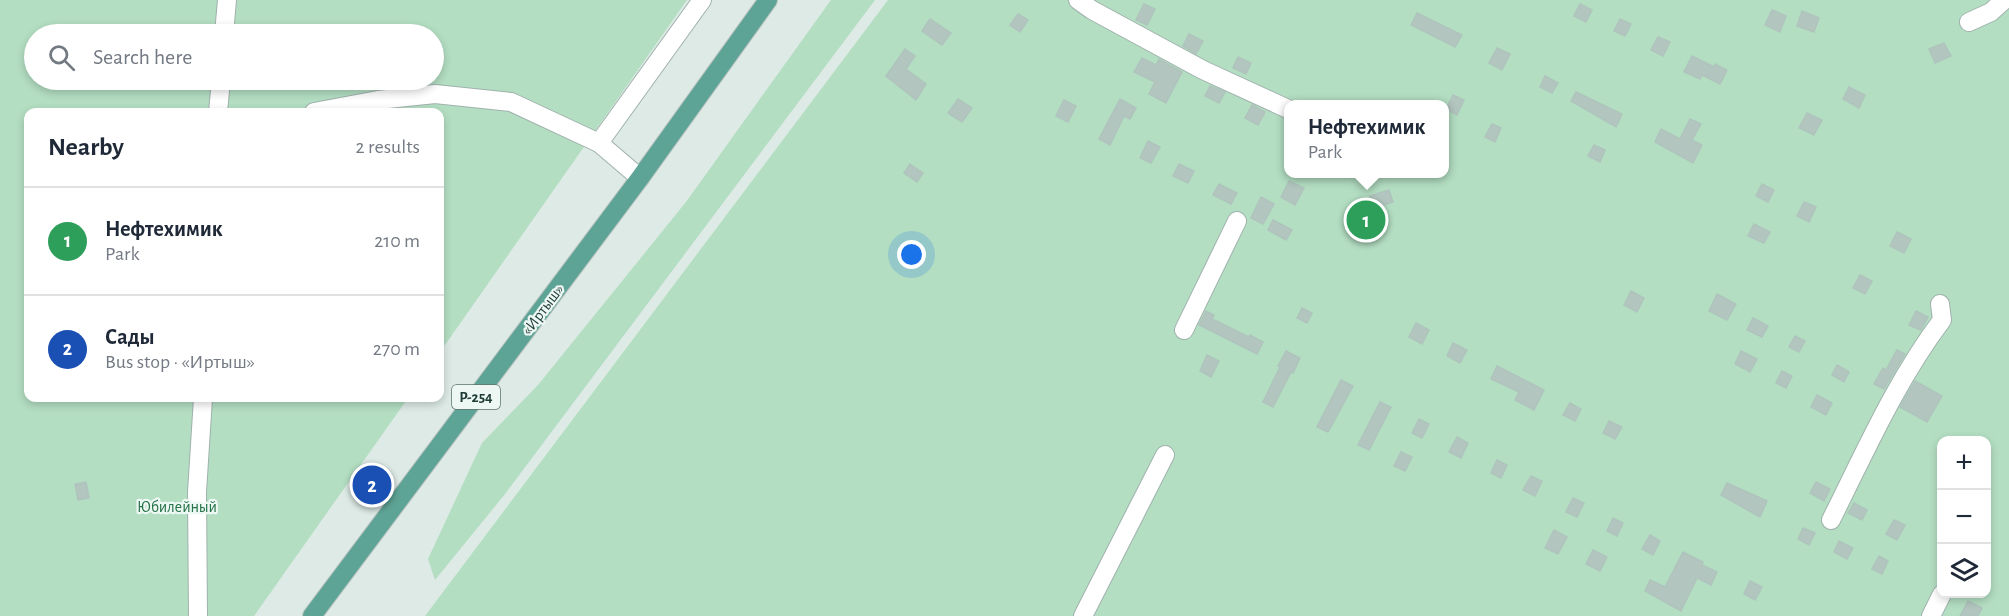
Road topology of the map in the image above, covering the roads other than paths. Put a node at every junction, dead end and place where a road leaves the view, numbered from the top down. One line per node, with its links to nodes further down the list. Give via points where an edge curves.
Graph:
1 (227, 0): 7 (street)
2 (702, 0): 12 (street)
3 (768, 0): 13 (main road, «Иртыш» / Р-254)
4 (1078, 0): 9 (street, via 1203,70)
5 (2004, 0): 6 (street, via 1991,12)
6 (1969, 22)
7 (225, 24)
8 (220, 90): 10 (street)
9 (1284, 107)
10 (218, 108)
11 (335, 108): 12 (street, via 435,94 511,102)
12 (599, 143): 13 (street)
13 (640, 178): 22 (main road, «Иртыш» / Р-254)
14 (1237, 221): 16 (street)
15 (1940, 304): 19 (street, via 1942,320 1886,409)
16 (1184, 330)
17 (202, 402): 21 (street)
18 (1165, 455): 23 (street)
19 (1830, 520)
20 (1940, 598): 24 (street)
21 (198, 616)
22 (312, 616)
23 (1083, 616)
24 (1930, 616)

